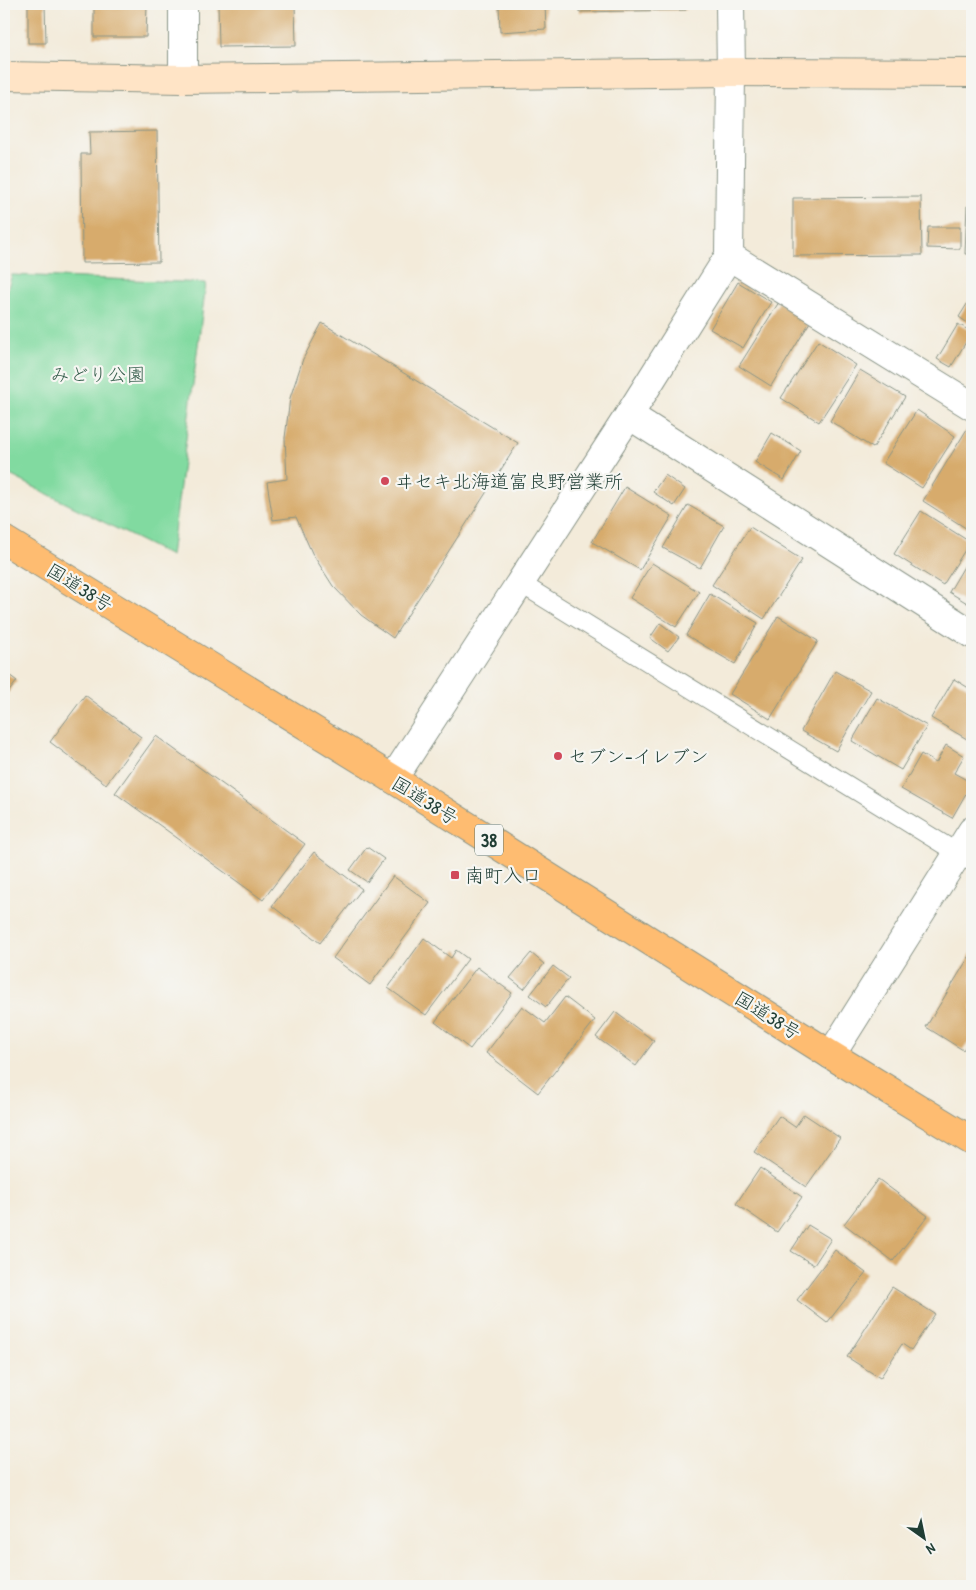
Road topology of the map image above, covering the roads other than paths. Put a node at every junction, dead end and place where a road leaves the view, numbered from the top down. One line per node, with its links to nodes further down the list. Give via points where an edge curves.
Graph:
1 (183, 4): 6 (street)
2 (730, 4): 3 (street)
3 (731, 72): 4 (street); 6 (street); 7 (street)
4 (972, 73)
5 (4, 76): 6 (street)
6 (183, 80)
7 (729, 256): 8 (street); 9 (street)
8 (972, 406)
9 (629, 415): 11 (street); 12 (street)
10 (4, 540): 13 (highway, 国道38号 / 38)
11 (520, 583): 13 (street); 14 (lane)
12 (972, 634)
13 (393, 780): 15 (highway, 国道38号 / 38)
14 (968, 848): 15 (street)
15 (831, 1055): 16 (highway, 国道38号 / 38)
16 (972, 1141)

